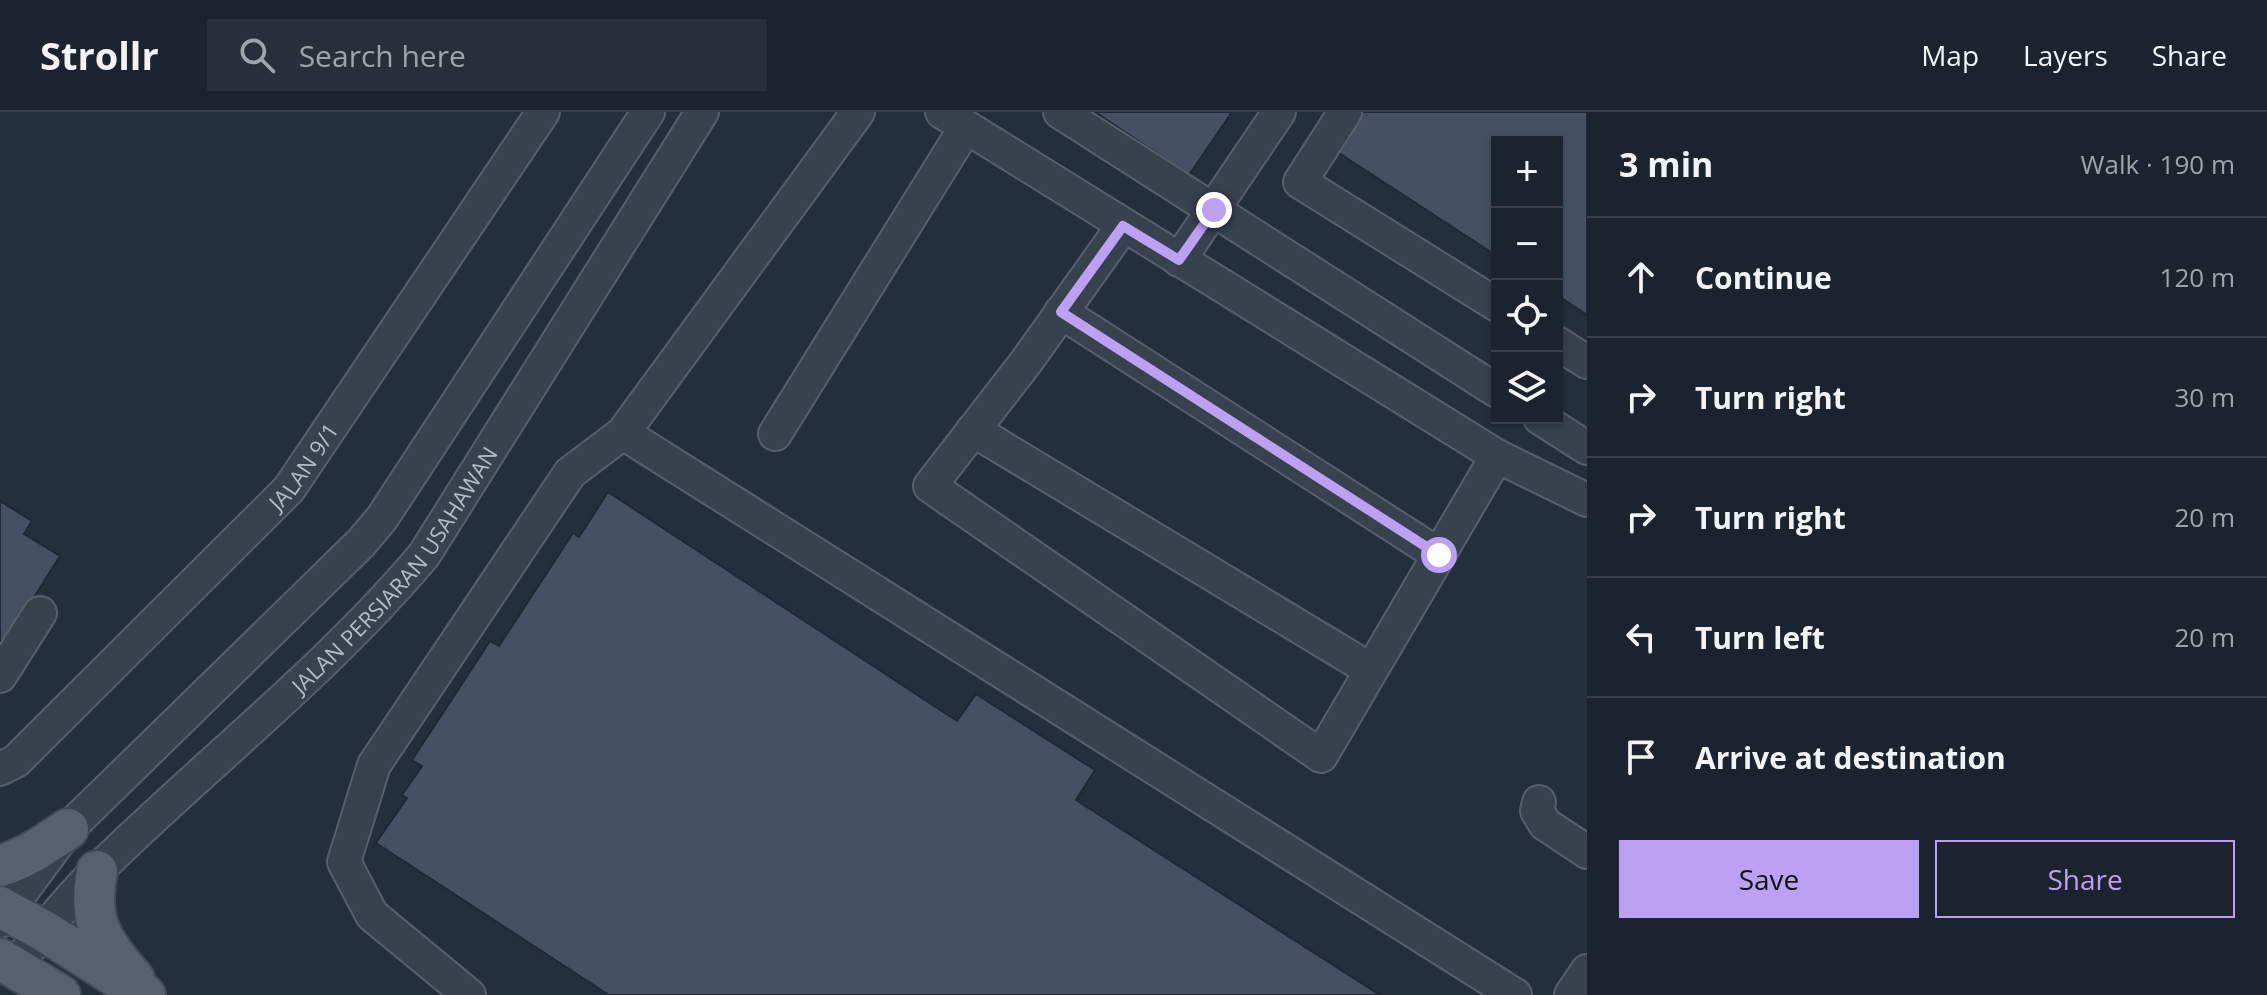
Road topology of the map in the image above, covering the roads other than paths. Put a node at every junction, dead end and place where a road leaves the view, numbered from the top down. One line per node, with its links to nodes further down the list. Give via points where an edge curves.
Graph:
1 (543, 112): 28 (street, JALAN 9/1, via 289,489 16,761)
2 (648, 112): 30 (street, JALAN PERSIARAN USAHAWAN, via 382,518)
3 (702, 112): 33 (street, JALAN PERSIARAN USAHAWAN, via 424,555 335,651)
4 (858, 112): 19 (street)
5 (1060, 112): 9 (street)
6 (1279, 112): 9 (street)
7 (1345, 112): 12 (street, via 1300,182)
8 (954, 120): 10 (street); 20 (street)
9 (1214, 210): 11 (street); 16 (street)
10 (1123, 226): 11 (street); 13 (street)
11 (1179, 260): 22 (street)
12 (1491, 301)
13 (1061, 312): 18 (street); 24 (street)
14 (1563, 347): 15 (street)
15 (1587, 362)
16 (1491, 387)
17 (1549, 424): 21 (street)
18 (973, 430): 26 (street); 26 (street, via 930,486 1321,756)
19 (623, 433): 40 (street, via 570,473 374,765 344,862 372,915); 41 (street)
20 (775, 434)
21 (1587, 448)
22 (1497, 456): 23 (street); 24 (street)
23 (1587, 500)
24 (1439, 555): 26 (street)
25 (40, 613): 27 (street)
26 (1371, 670)
27 (0, 676)
28 (0, 769)
29 (1539, 802): 31 (street, via 1537,811 1545,824)
30 (68, 829): 32 (main road); 34 (street, JALAN PERSIARAN USAHAWAN)
31 (1587, 852)
32 (0, 866)
33 (97, 871): 35 (street, JALAN PERSIARAN USAHAWAN); 39 (main road, via 93,909 102,937)
34 (3, 913): 35 (main road)
35 (44, 931): 36 (street, JALAN PERSIARAN USAHAWAN); 39 (main road)
36 (7, 963): 38 (main road)
37 (1587, 971): 42 (street)
38 (60, 995)
39 (147, 995)
40 (469, 995)
41 (1515, 995)
42 (1571, 995)

